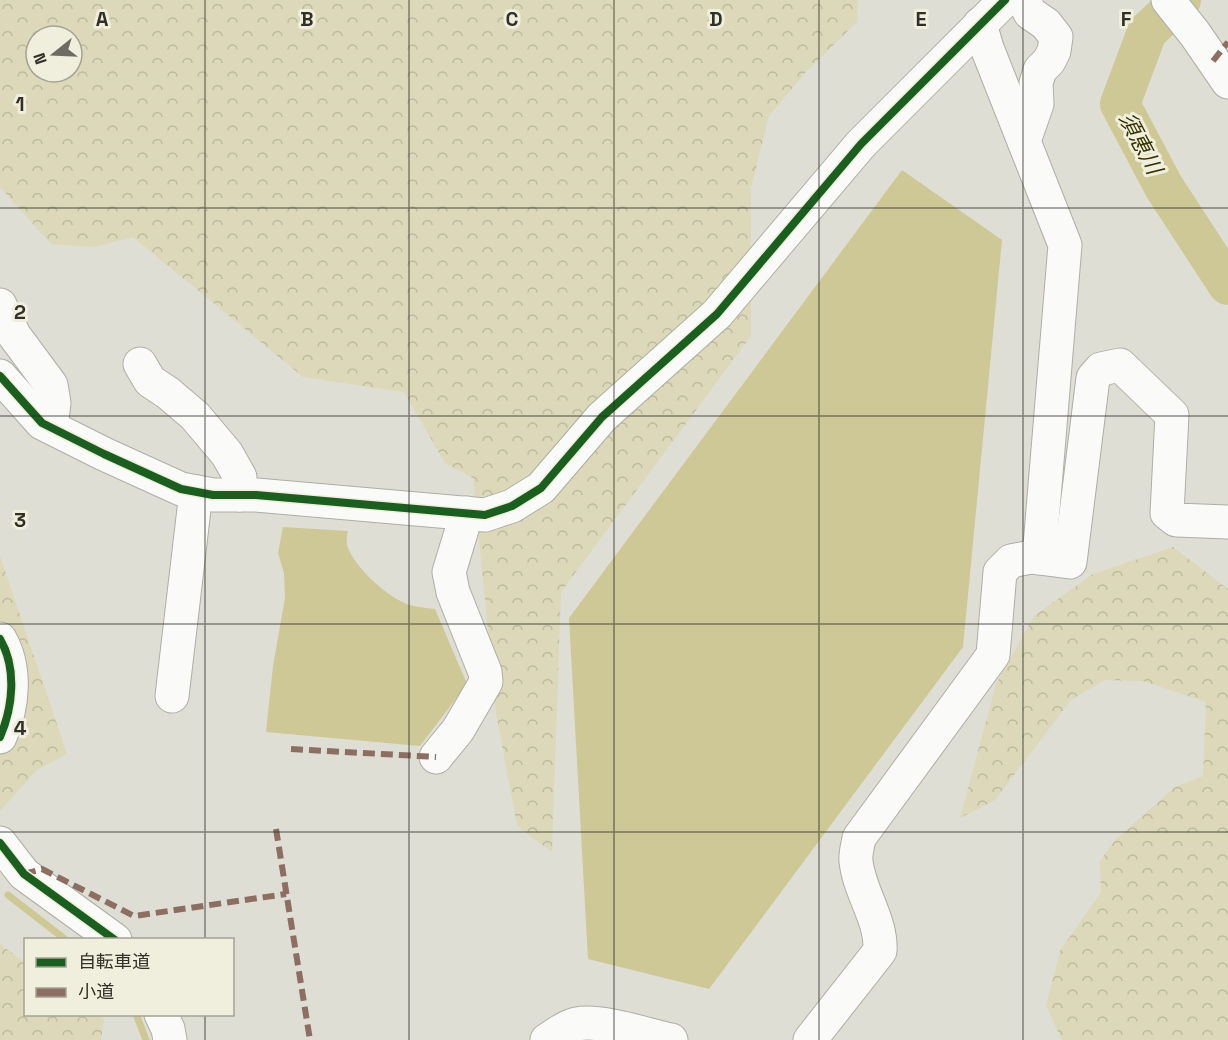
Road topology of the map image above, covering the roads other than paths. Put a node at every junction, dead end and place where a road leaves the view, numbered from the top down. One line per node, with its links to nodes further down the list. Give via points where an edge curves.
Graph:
1 (1005, 0): 4 (street)
2 (1024, 0): 6 (street, via 1030,13 1056,37 1054,51 1036,83 1037,104)
3 (1168, 0): 5 (street)
4 (980, 24): 6 (street); 13 (street, via 861,144 717,314 602,417 540,488 512,506 485,515)
5 (1228, 82)
6 (1024, 141): 15 (street, via 1065,245)
7 (0, 304): 10 (street, via 14,335 51,385)
8 (140, 364): 12 (street, via 150,381 195,416 227,454 240,477)
9 (0, 376): 10 (street, via 42,423)
10 (51, 427): 11 (street, via 181,489)
11 (196, 492): 12 (street); 17 (street)
12 (239, 495): 13 (street)
13 (467, 513): 19 (street, via 449,572 486,682 458,730)
14 (1228, 522): 15 (street, via 1176,520 1167,513 1172,415 1120,364 1101,369 1093,378 1070,562)
15 (1039, 558): 26 (street, via 1011,561 1000,572 993,656 859,838 855,860 881,937 880,951)
16 (0, 639): 18 (street, via 7,650 11,672 10,704)
17 (172, 696)
18 (0, 736)
19 (436, 757)
20 (0, 843): 21 (street, via 24,874)
21 (114, 938)
22 (162, 1016): 23 (street)
23 (170, 1040)
24 (548, 1040): 25 (street, via 576,1024 596,1023)
25 (671, 1040)
26 (810, 1040)

